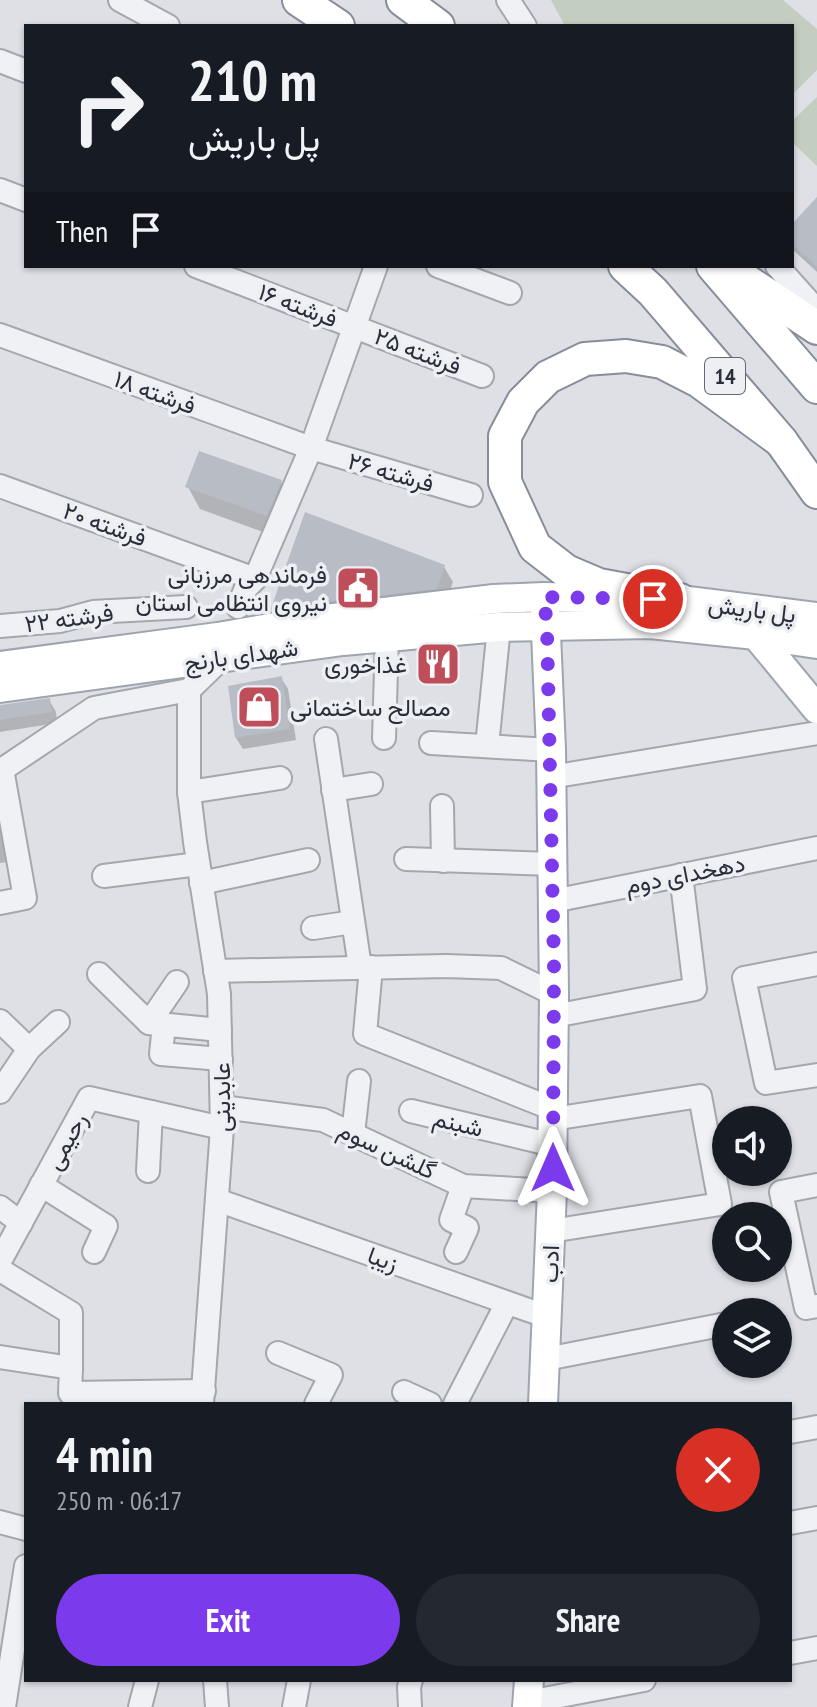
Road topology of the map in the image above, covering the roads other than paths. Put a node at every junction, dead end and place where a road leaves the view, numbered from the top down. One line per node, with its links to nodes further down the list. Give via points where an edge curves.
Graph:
1 (120, 0): 5 (street)
2 (299, 0): 6 (highway)
3 (403, 0): 7 (highway)
4 (508, 0): 8 (street)
5 (164, 24)
6 (335, 24)
7 (435, 24)
8 (524, 24)
9 (0, 61): 10 (street)
10 (24, 70)
11 (0, 190): 12 (street)
12 (24, 199)
13 (201, 268): 22 (street, ۱۶ فرشته)
14 (375, 268): 22 (street)
15 (443, 268): 20 (street)
16 (627, 268): 27 (highway, 14)
17 (715, 268): 26 (highway, 14)
18 (727, 268): 23 (highway)
19 (779, 268): 21 (street)
20 (510, 293)
21 (817, 308)
22 (354, 327): 25 (street, ۲۵ فرشته); 28 (street)
23 (817, 328)
24 (0, 335): 28 (street, ۱۸ فرشته)
25 (482, 376)
26 (817, 387)
27 (781, 441): 30 (highway, 14); 34 (highway, via 699,381 662,362 626,356 585,359 548,377 523,402 505,436 505,482 535,547 566,571 599,585)
28 (311, 448): 31 (street, ۲۶ فرشته); 32 (street)
29 (0, 486): 32 (street, ۲۰ فرشته)
30 (817, 492)
31 (471, 495)
32 (255, 579): 36 (street)
33 (544, 597): 34 (main road, پل باریش); 38 (main road, پل باریش); 41 (main road, ادب)
34 (680, 600): 37 (main road, پل باریش)
35 (186, 607): 39 (street, ۲۲ فرشته, via 93,612)
36 (238, 607)
37 (817, 617)
38 (294, 624): 46 (main road, شهدای بارنج)
39 (0, 626)
40 (499, 627): 41 (main road, شهدای بارنج); 43 (main road, شهدای بارنج); 54 (street)
41 (547, 627): 42 (main road, شهدای بارنج, via 650,624); 55 (main road, ادب)
42 (756, 635): 44 (main road, شهدای بارنج); 49 (main road)
43 (387, 636): 45 (main road, شهدای بارنج); 51 (street)
44 (817, 644)
45 (222, 658): 47 (main road, شهدای بارنج); 48 (street)
46 (0, 666)
47 (0, 688)
48 (189, 690): 56 (street, via 94,708); 60 (street, عابدینی)
49 (817, 709)
50 (817, 733): 55 (street)
51 (384, 738)
52 (326, 739): 59 (street)
53 (431, 743): 54 (street)
54 (487, 746): 55 (street)
55 (551, 763): 66 (main road, ادب)
56 (1, 770): 71 (street, via 25,898)
57 (280, 778): 60 (street)
58 (371, 784): 59 (street)
59 (333, 790): 72 (street)
60 (189, 792): 67 (street, عابدینی)
61 (442, 806): 65 (street)
62 (817, 848): 68 (street, دهخدای دوم)
63 (406, 859): 65 (street)
64 (308, 860): 67 (street)
65 (443, 861): 66 (street)
66 (552, 864): 70 (main road, ادب)
67 (200, 873): 69 (street); 76 (street, عابدینی)
68 (681, 875): 70 (street, دهخدای دوم); 79 (street, via 695,989)
69 (104, 876)
70 (553, 901): 79 (main road, ادب)
71 (0, 903)
72 (353, 922): 73 (street); 75 (street)
73 (313, 928)
74 (817, 964): 86 (street, via 744,978 766,1083)
75 (366, 967): 76 (street); 79 (street, via 501,968); 92 (street, via 365,1034)
76 (215, 971): 83 (street, عابدینی)
77 (99, 974): 82 (street)
78 (177, 982): 82 (street)
79 (554, 1005): 92 (main road, ادب)
80 (0, 1021): 84 (street)
81 (58, 1022): 84 (street)
82 (157, 1023): 83 (street); 85 (street, via 161,1054)
83 (220, 1030): 85 (street, عابدینی)
84 (29, 1049): 88 (street)
85 (221, 1059): 91 (street, عابدینی)
86 (817, 1075)
87 (359, 1081): 93 (street)
88 (0, 1092)
89 (411, 1111): 92 (street, شبنم)
90 (151, 1112): 91 (street, رحیمی); 94 (street); 95 (street, رحیمی, via 89,1098)
91 (222, 1118): 93 (street, گلشن سوم, via 323,1120); 99 (street, عابدینی)
92 (553, 1124): 98 (main road, ادب); 102 (street, via 700,1096 720,1204)
93 (353, 1134): 97 (street, گلشن سوم)
94 (148, 1171)
95 (41, 1185): 101 (street, رحیمی); 103 (street, via 106,1226)
96 (817, 1185): 108 (street, via 781,1192)
97 (463, 1186): 98 (street, گلشن سوم); 104 (street, via 451,1220 467,1228)
98 (552, 1191): 102 (main road, ادب)
99 (217, 1200): 107 (street, زیبا); 116 (street, عابدینی)
100 (0, 1207): 101 (street)
101 (21, 1223): 105 (street, رحیمی)
102 (551, 1231): 109 (main road, ادب)
103 (94, 1252)
104 (456, 1252)
105 (0, 1261)
106 (0, 1270): 114 (street, via 71,1313)
107 (507, 1303): 109 (street, زیبا); 119 (street)
108 (812, 1307)
109 (548, 1317): 113 (main road, ادب)
110 (712, 1327): 113 (street)
111 (278, 1353): 117 (street, via 331,1375)
112 (0, 1357): 114 (street)
113 (546, 1359): 120 (main road, ادب)
114 (71, 1368): 116 (street, via 70,1393)
115 (404, 1392): 118 (street)
116 (203, 1397)
117 (317, 1402)
118 (426, 1402)
119 (456, 1402)
120 (543, 1402)
121 (817, 1427): 122 (street)
122 (792, 1432)
123 (817, 1518): 125 (street)
124 (0, 1522): 126 (street)
125 (792, 1523)
126 (24, 1528)
127 (24, 1579): 136 (street)
128 (817, 1648): 129 (street)
129 (792, 1653)
130 (146, 1682): 137 (street)
131 (215, 1682): 138 (street)
132 (299, 1682): 139 (street)
133 (410, 1682): 140 (street)
134 (632, 1682): 135 (street)
135 (527, 1699)
136 (4, 1707)
137 (140, 1707)
138 (217, 1707)
139 (294, 1707)
140 (410, 1707)

